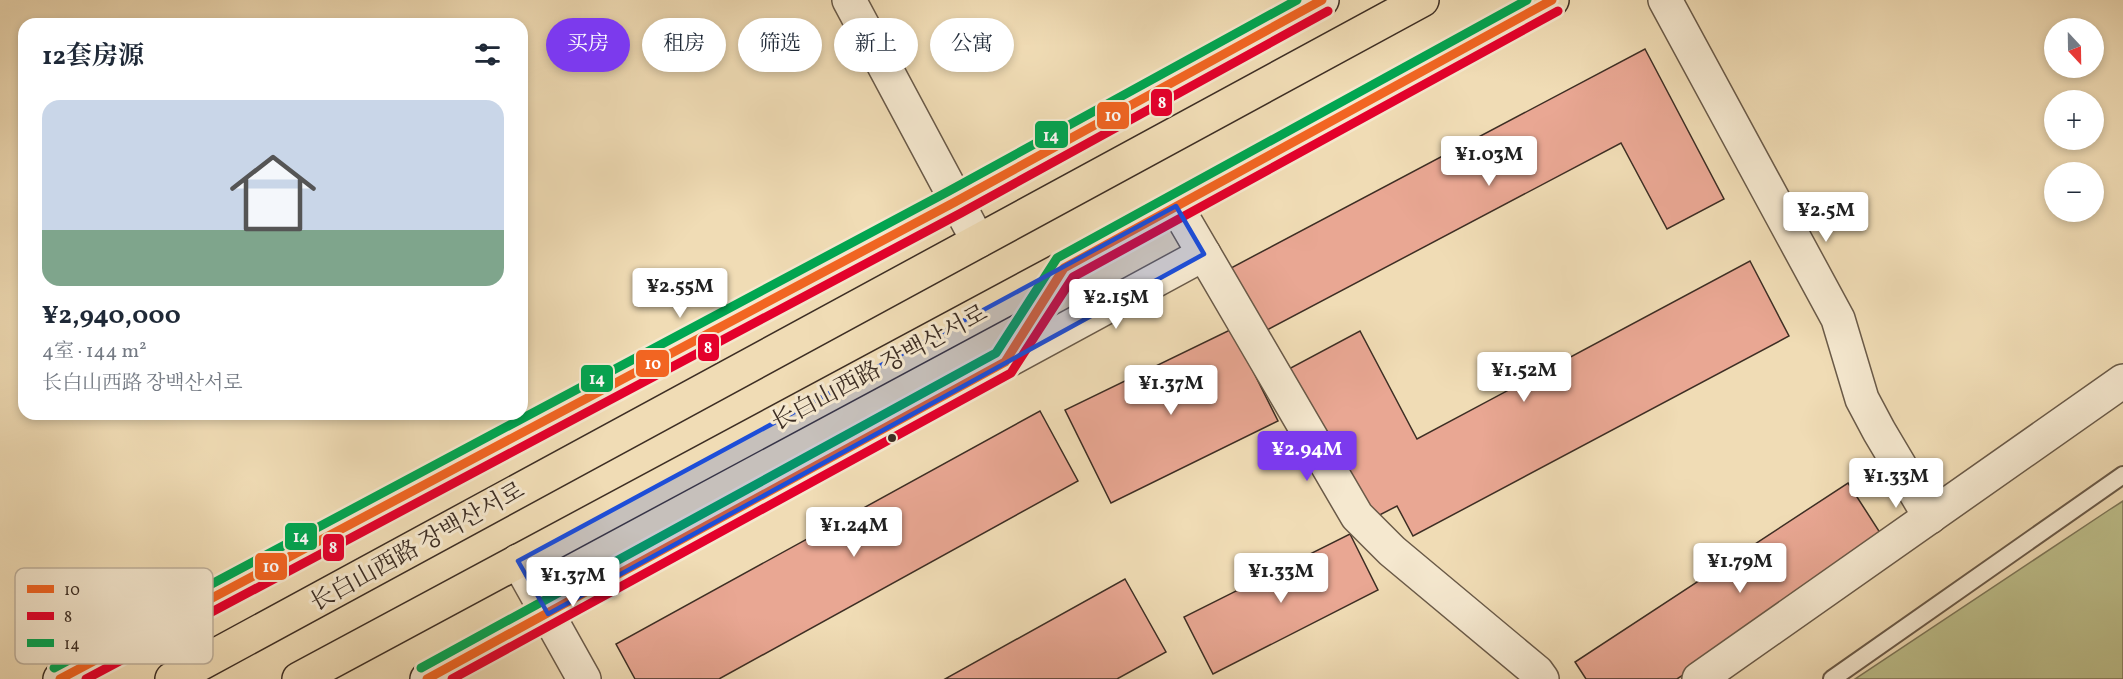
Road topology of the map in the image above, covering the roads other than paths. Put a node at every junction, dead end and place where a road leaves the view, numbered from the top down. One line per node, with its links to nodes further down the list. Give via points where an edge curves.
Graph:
1 (849, 0): 6 (street)
2 (1322, 0): 6 (street, 长白山西路 장백산서로)
3 (1422, 0): 8 (main road, 长白山西路 장백산서로)
4 (1552, 0): 7 (main road, 长白山西路 장백산서로)
5 (1665, 0): 14 (street, via 1838,319 1862,399)
6 (955, 201): 8 (street); 16 (street, 长白山西路 장백산서로)
7 (1176, 206): 9 (street); 10 (main road, 长白山西路 장백산서로)
8 (978, 241): 18 (main road, 长白山西路 장백산서로)
9 (1204, 254): 11 (street); 26 (street, via 1357,516 1392,551)
10 (1064, 268): 11 (main road); 15 (main road, 长白山西路 장백산서로)
11 (1005, 362): 17 (street)
12 (2123, 381): 14 (street)
13 (2123, 475): 28 (lane)
14 (1930, 517): 27 (street)
15 (518, 561): 17 (street); 23 (main road, 长白山西路 장백산서로)
16 (213, 597)
17 (548, 614): 24 (street); 25 (street)
18 (213, 657)
19 (88, 664): 21 (street, 长白山西路 장백산서로)
20 (200, 664): 22 (main road, 长白山西路 장백산서로)
21 (60, 679)
22 (172, 679)
23 (299, 679)
24 (427, 679)
25 (584, 679)
26 (1542, 679)
27 (1699, 679)
28 (1832, 679)

